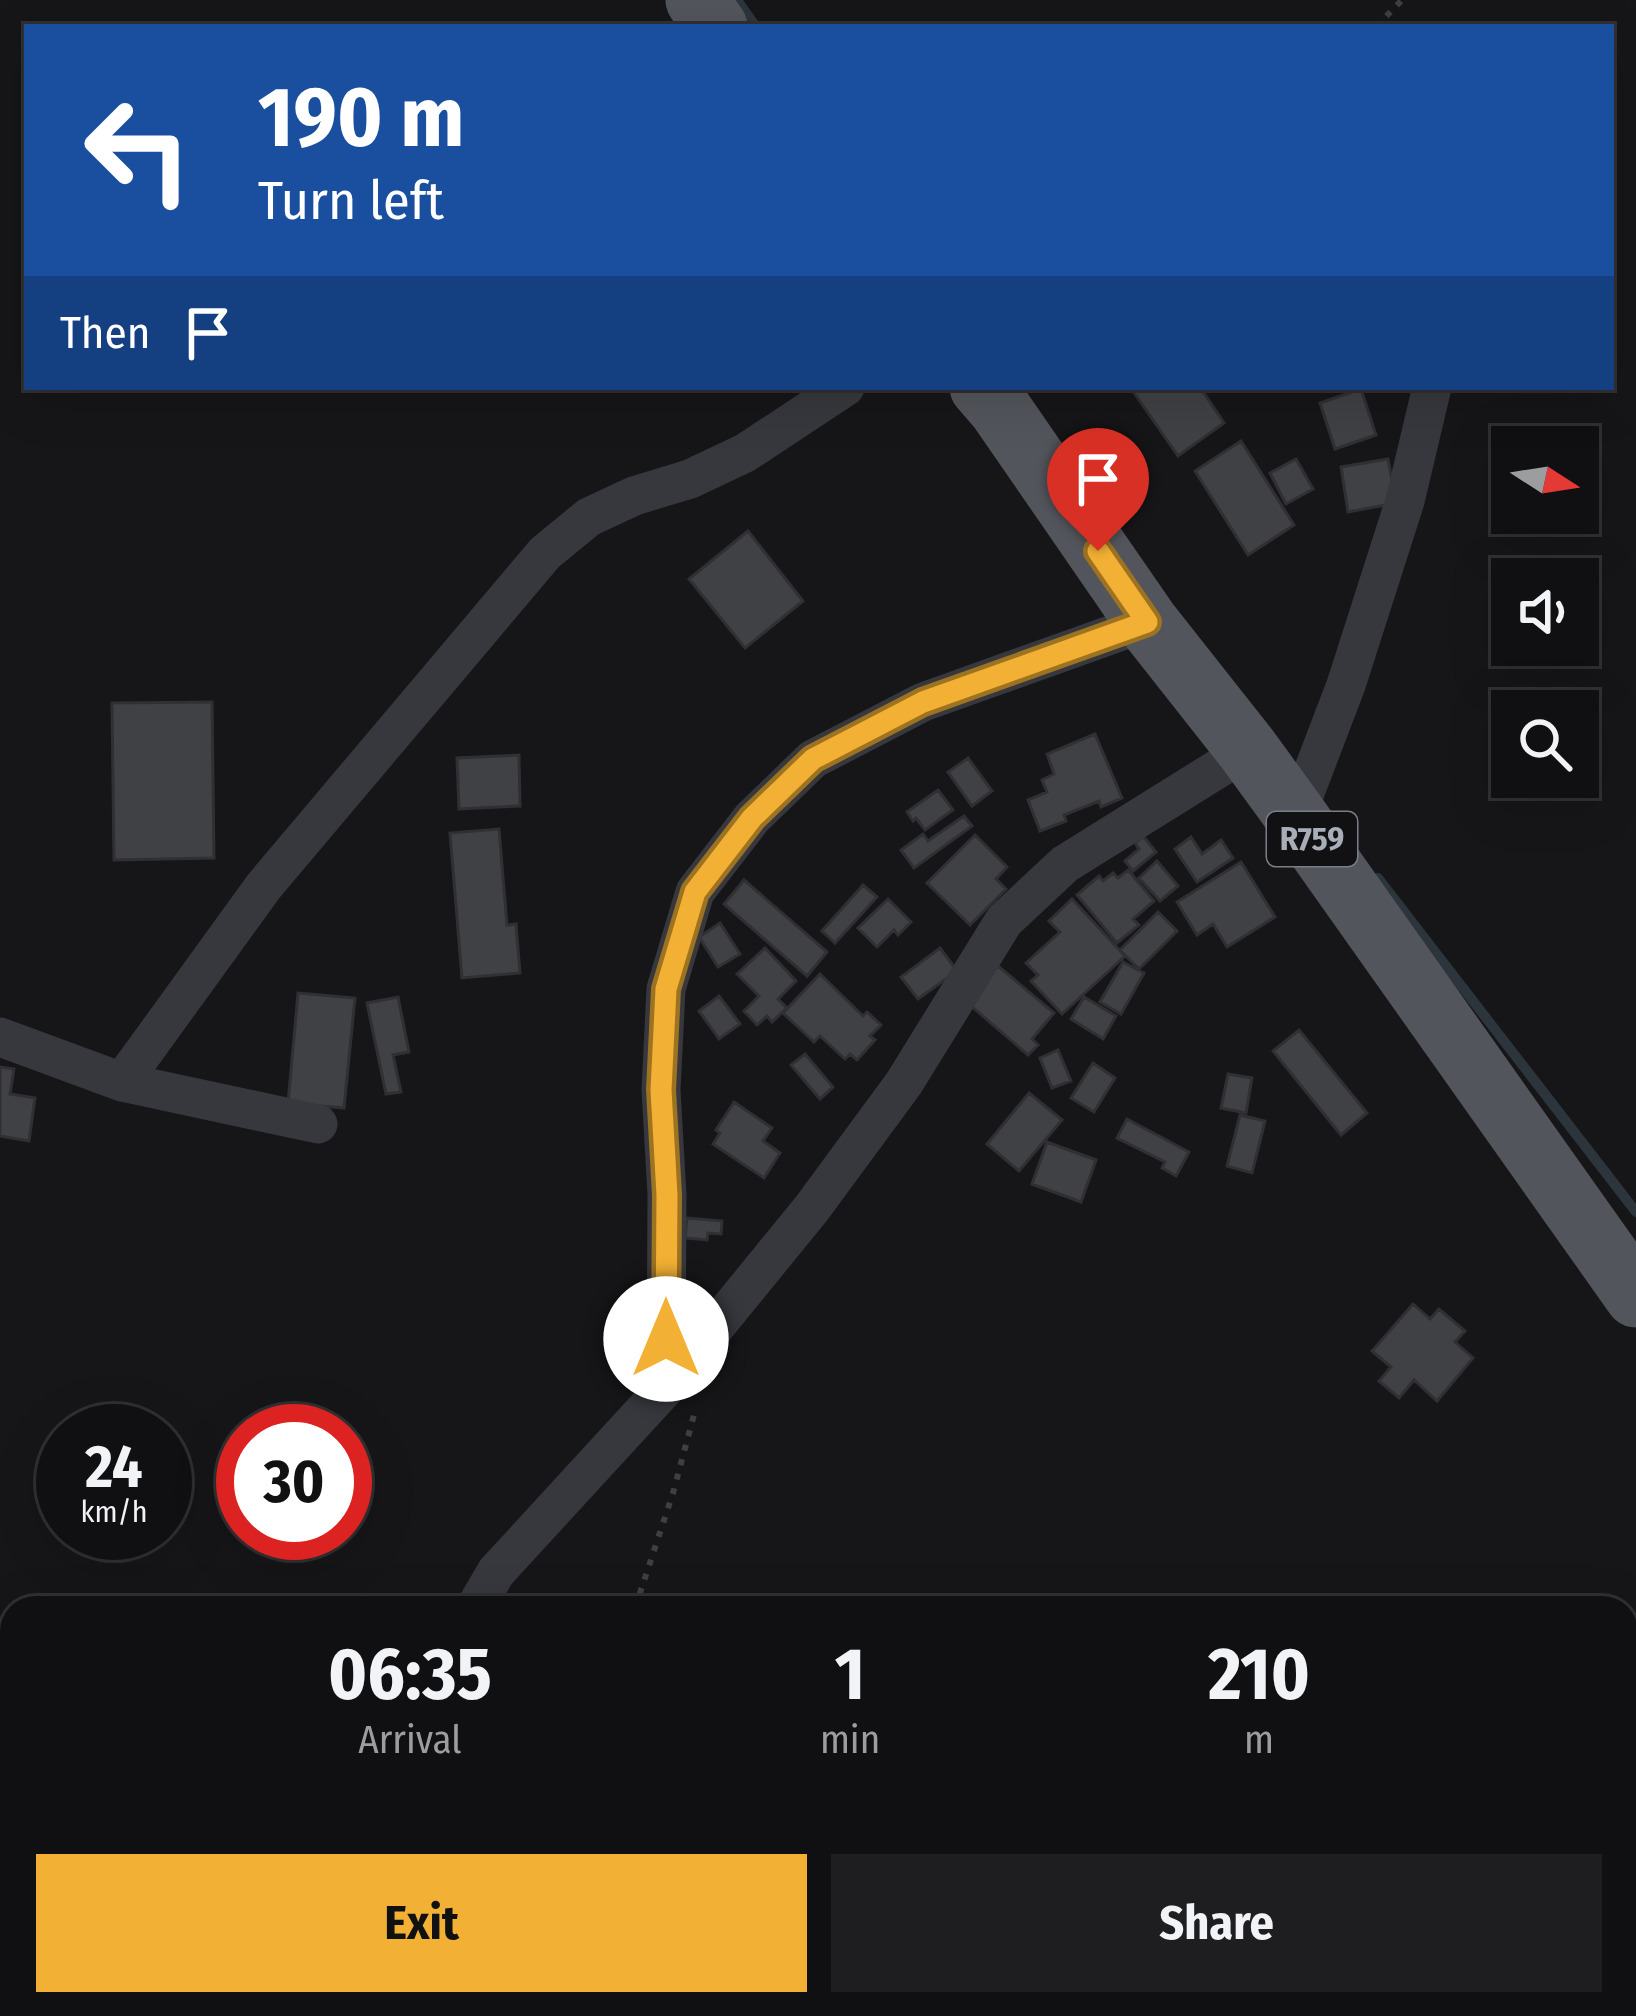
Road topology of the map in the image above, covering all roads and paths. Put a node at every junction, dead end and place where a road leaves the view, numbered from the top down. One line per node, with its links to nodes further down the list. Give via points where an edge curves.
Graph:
1 (1402, 0): 2 (path)
2 (1379, 24)
3 (840, 390): 10 (street, via 745,453 589,517 545,554 264,886)
4 (983, 390): 6 (main road, R759)
5 (1431, 390): 8 (street, via 1405,501)
6 (1147, 622): 7 (main road, R759); 13 (street, via 923,702 813,759 752,818 695,892 666,989 661,1090)
7 (1248, 750): 8 (main road, R759); 13 (street, via 1065,864 1004,921 904,1083 722,1316)
8 (1297, 816): 12 (main road, R759)
9 (0, 1036): 10 (street)
10 (122, 1082): 11 (street)
11 (318, 1124)
12 (1636, 1296)
13 (682, 1396): 14 (street, via 496,1572); 15 (path, via 673,1493)
14 (483, 1596)
15 (638, 1596)

